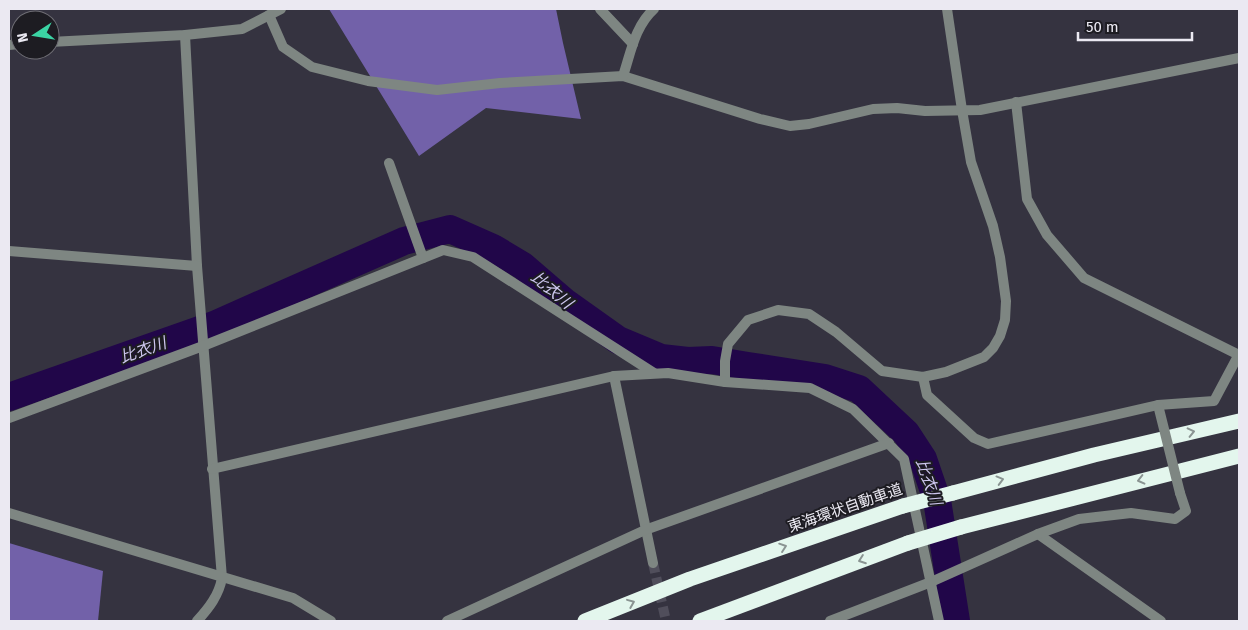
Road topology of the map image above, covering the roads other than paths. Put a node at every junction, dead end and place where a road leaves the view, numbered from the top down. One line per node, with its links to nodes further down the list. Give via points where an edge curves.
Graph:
1 (281, 9): 5 (street)
2 (600, 9): 8 (street)
3 (654, 9): 8 (street, via 647,15)
4 (947, 9): 12 (street)
5 (269, 15): 6 (street, via 242,29); 10 (street, via 283,47 312,67 368,81 436,90)
6 (185, 35): 7 (street); 16 (street)
7 (60, 41)
8 (633, 44): 10 (street)
9 (1239, 58): 11 (street)
10 (623, 76): 12 (street, via 790,126 873,109)
11 (1016, 102): 12 (street, via 980,110); 18 (street, via 1027,199 1046,235 1084,278)
12 (962, 110): 21 (street, via 971,162 1000,257 1006,301 1005,320 1000,336 984,357)
13 (389, 163): 15 (street)
14 (9, 251): 16 (street)
15 (423, 258): 17 (street); 19 (street, via 443,250 473,257)
16 (197, 266): 17 (street)
17 (203, 346): 24 (street); 28 (street)
18 (1239, 355): 23 (street, via 1214,401)
19 (654, 374): 20 (street); 22 (street, via 668,373)
20 (614, 376): 28 (street); 30 (street)
21 (923, 377): 22 (street, via 882,371 809,314 778,310 748,320 728,344); 23 (street, via 927,395 974,438 988,444)
22 (725, 382): 26 (street, via 810,388 854,409)
23 (1158, 406): 31 (street, bridge, via 1186,511 1175,519 1131,514 1080,519)
24 (9, 418)
25 (1239, 421): 38 (highway, 東海環状自動車道, one-way to 25, bridge, via 690,579 903,506 1094,455)
26 (889, 443): 30 (street); 34 (street, via 904,458)
27 (1239, 456): 39 (highway, one-way to 39, bridge, via 908,543)
28 (212, 469): 33 (street)
29 (9, 513): 33 (street)
30 (645, 530): 32 (street); 37 (street)
31 (1038, 534): 34 (street); 42 (street)
32 (653, 563)
33 (222, 578): 35 (street, via 209,608); 36 (street, via 293,598)
34 (931, 582): 40 (street); 41 (street)
35 (197, 621)
36 (331, 621)
37 (447, 621)
38 (585, 621)
39 (700, 621)
40 (830, 621)
41 (939, 621)
42 (1161, 621)

